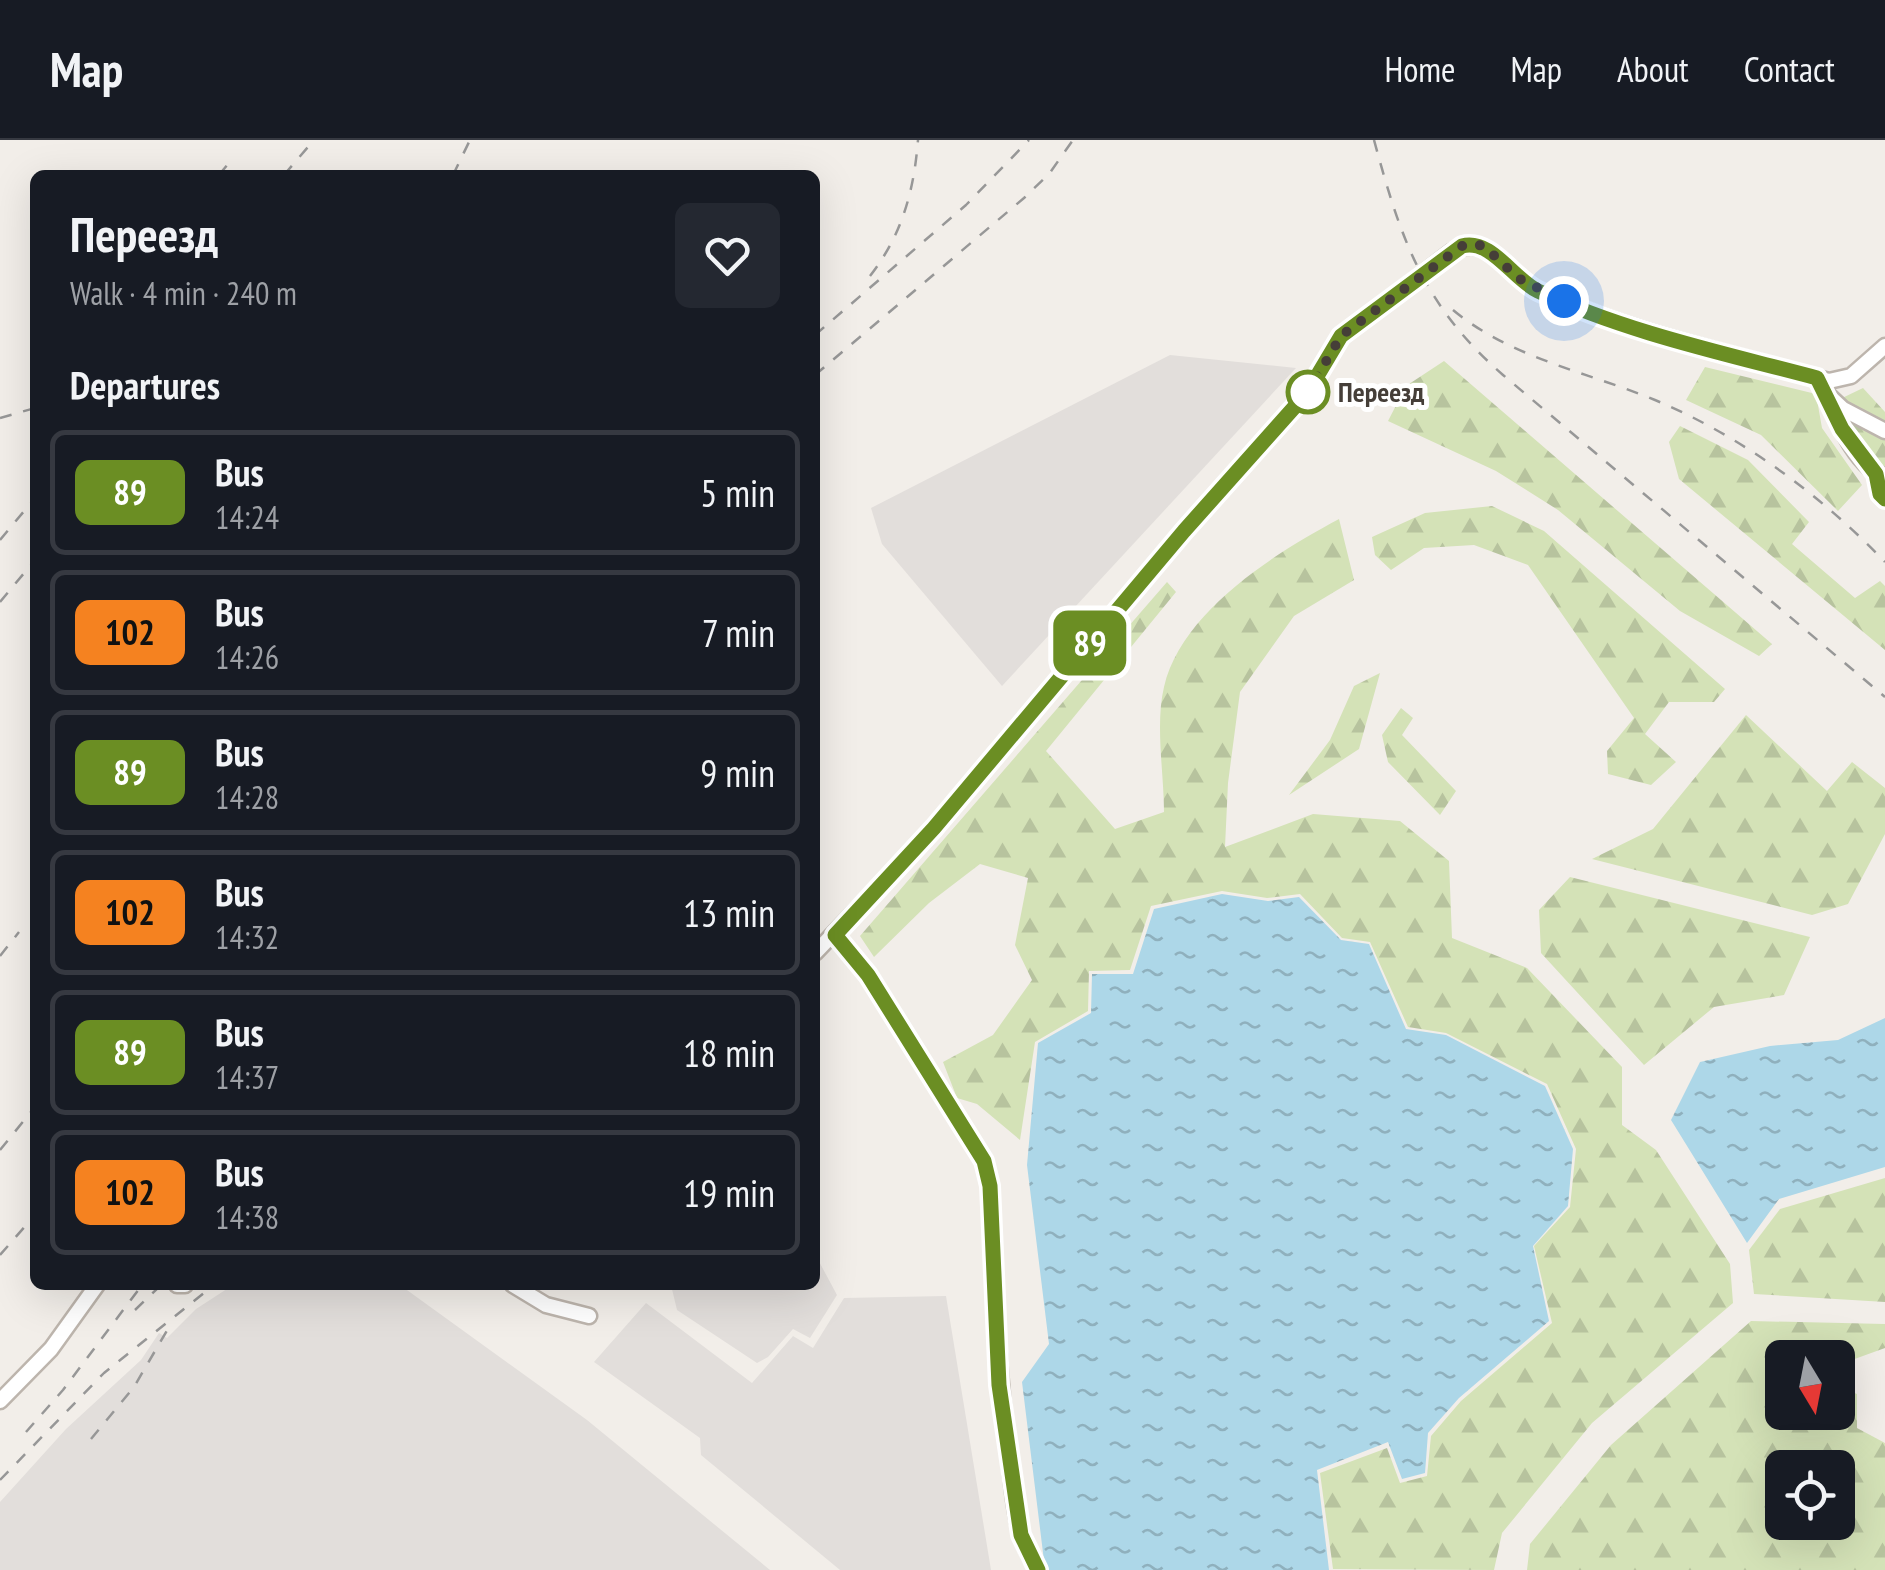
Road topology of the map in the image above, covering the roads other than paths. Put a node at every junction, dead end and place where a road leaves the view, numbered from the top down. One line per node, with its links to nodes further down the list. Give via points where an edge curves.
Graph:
1 (1885, 346): 2 (street, via 1850,376)
2 (1820, 384): 3 (street, via 1842,409); 4 (street, via 1842,429); 6 (street, via 1538,291 1484,246 1452,252 1341,336 1307,393)
3 (1885, 431)
4 (1880, 475): 5 (street)
5 (1885, 499)
6 (835, 935): 7 (street); 12 (street, via 868,975 984,1161 1008,1457 1021,1535)
7 (820, 948)
8 (93, 1290): 11 (street, via 51,1349)
9 (521, 1290): 10 (street, via 546,1305)
10 (589, 1316)
11 (0, 1402)
12 (1038, 1570)

